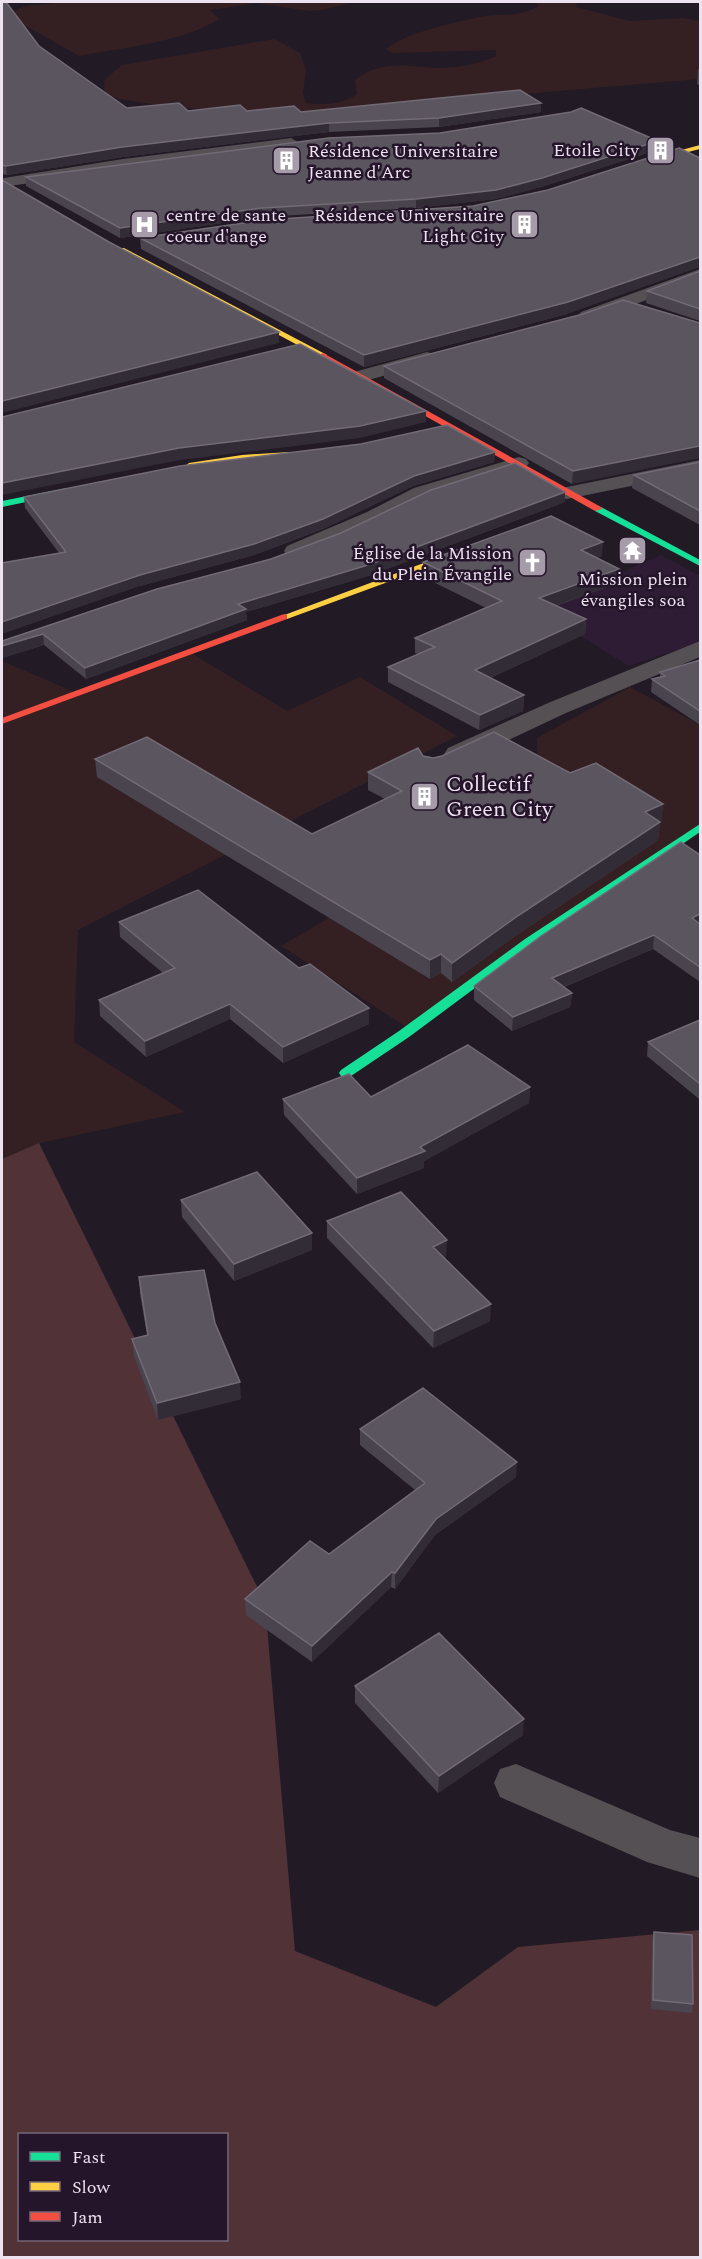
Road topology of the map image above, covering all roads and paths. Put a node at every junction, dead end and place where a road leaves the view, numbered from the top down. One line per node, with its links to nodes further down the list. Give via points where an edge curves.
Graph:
1 (307, 142): 4 (street)
2 (700, 147): 3 (street)
3 (631, 165)
4 (3, 182): 5 (street)
5 (25, 195)
6 (139, 242): 11 (street, via 112,243)
7 (700, 274): 8 (street)
8 (622, 303): 9 (street); 10 (street)
9 (653, 313)
10 (566, 322)
11 (305, 345): 12 (street); 14 (street)
12 (273, 353)
13 (447, 353): 14 (street)
14 (361, 376): 15 (street)
15 (450, 425): 16 (street); 18 (street)
16 (427, 430)
17 (300, 454): 20 (street)
18 (519, 463): 22 (street); 25 (street, via 422,493)
19 (700, 466): 22 (street)
20 (180, 468)
21 (81, 488): 23 (street)
22 (568, 503): 26 (street, via 590,505)
23 (2, 504)
24 (480, 545): 28 (street)
25 (278, 557)
26 (700, 563)
27 (700, 648): 29 (street)
28 (2, 721)
29 (432, 766)
30 (700, 827): 31 (street, via 529,942)
31 (346, 1073)
32 (516, 1783): 33 (street, via 663,1848)
33 (700, 1858)

